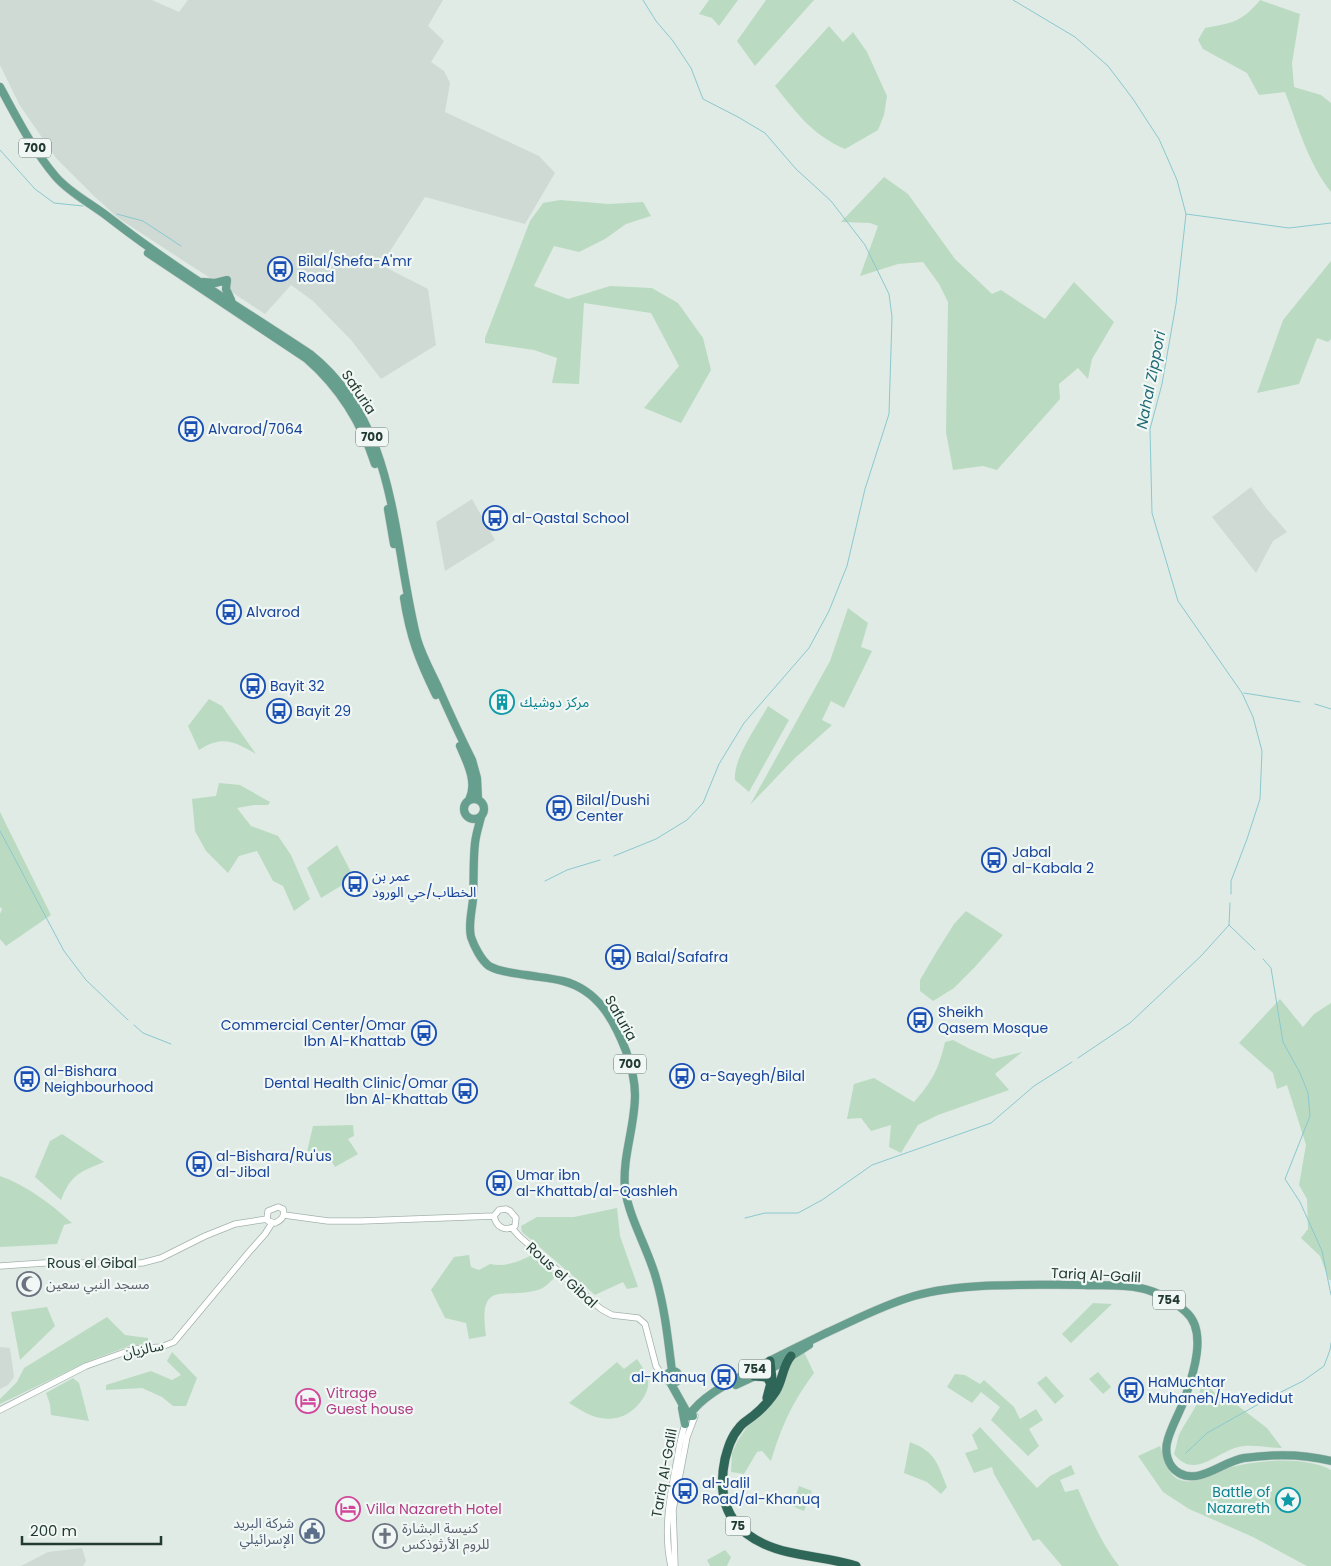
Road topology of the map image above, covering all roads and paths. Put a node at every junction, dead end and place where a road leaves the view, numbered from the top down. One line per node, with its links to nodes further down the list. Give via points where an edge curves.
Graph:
1 (0, 87): 2 (main road, Safuria / 700, via 35,149 57,178)
2 (82, 200): 3 (main road, Safuria / 700); 6 (main road, Safuria / 700, via 132,242 307,359 335,388 368,442 379,473 413,642 466,760 472,787)
3 (201, 282): 4 (main road, Safuria / 700); 4 (main road, via 227,280 226,293)
4 (233, 303): 5 (main road, Safuria / 700, via 326,367 339,381 373,439 395,519 418,641 472,760)
5 (478, 799): 6 (main road); 7 (main road, 700, via 485,807)
6 (469, 800): 8 (main road, 700, via 464,810)
7 (481, 817): 8 (main road); 9 (main road, Safuria / 700)
8 (471, 818): 9 (main road, Safuria / 700)
9 (475, 843): 20 (main road, Safuria / 700, via 471,936 481,956 489,965 502,971 563,981 592,995 616,1028 626,1052 634,1078 635,1096 625,1159 626,1191 666,1318)
10 (284, 1215): 11 (street, via 328,1221); 12 (street, via 281,1207 274,1208 268,1211); 13 (street)
11 (494, 1216): 14 (street, via 501,1227); 14 (street, via 499,1210 510,1211 517,1223)
12 (266, 1219): 13 (street); 15 (street, Rous el Gibal, via 235,1224 161,1258 142,1263)
13 (272, 1223): 24 (street, سالزيان, via 174,1342 161,1348 134,1349 86,1366)
14 (512, 1228): 20 (street, Rous el Gibal, via 601,1309 612,1315 638,1318 645,1324 656,1366 660,1372)
15 (0, 1266)
16 (827, 1333): 17 (main road, 754); 18 (main road, 754, via 805,1342); 27 (main road, Tariq Al-Galil / 754, via 890,1304 935,1292 993,1286 1141,1288 1170,1300 1185,1311 1197,1332 1196,1360 1185,1399 1168,1439 1168,1458 1174,1470 1191,1476 1242,1458 1273,1456 1306,1456)
17 (791, 1356): 18 (main road, 754); 21 (highway)
18 (772, 1365): 19 (main road, 754); 21 (highway, 75); 23 (main road, 754, via 720,1389)
19 (754, 1376): 21 (highway, via 768,1377); 25 (main road, 754, via 727,1390)
20 (672, 1377): 22 (main road, Safuria / 700)
21 (774, 1387): 30 (highway, 75, via 755,1414 739,1427 727,1451 722,1487 728,1513 750,1536 765,1545)
22 (681, 1400): 23 (main road, via 688,1406); 25 (main road, Safuria / 700); 26 (main road)
23 (698, 1405): 25 (main road, 754)
24 (0, 1410)
25 (692, 1415): 26 (street, Tariq Al-Galil); 29 (street, Tariq Al-Galil, via 673,1510)
26 (685, 1424): 28 (street, Tariq Al-Galil, via 668,1509)
27 (1331, 1461)
28 (671, 1566)
29 (675, 1566)
30 (856, 1566)

